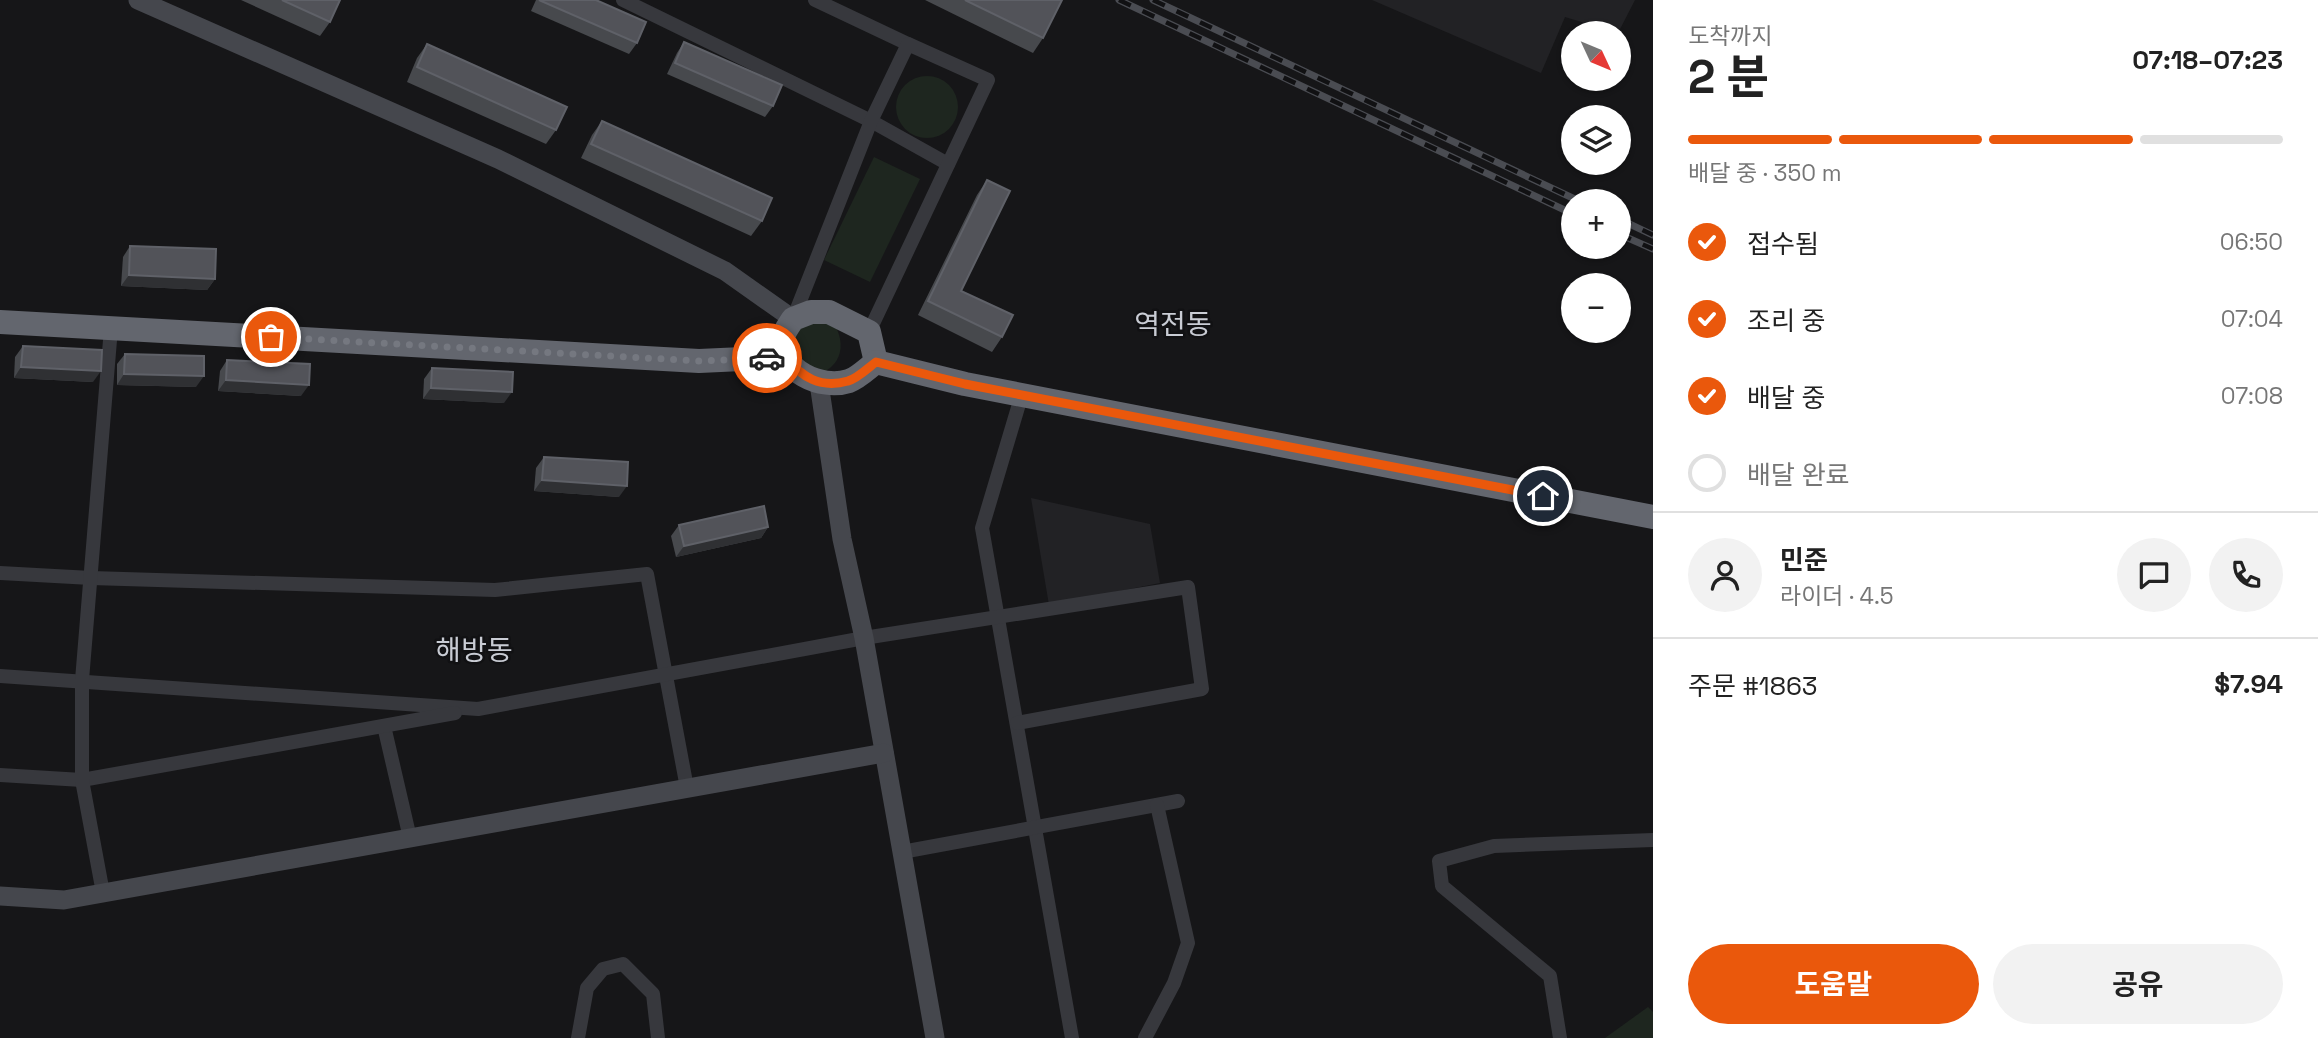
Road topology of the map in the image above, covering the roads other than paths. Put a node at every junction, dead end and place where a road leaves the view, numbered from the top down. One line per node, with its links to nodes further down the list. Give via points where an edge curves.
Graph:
1 (138, 0): 7 (street, via 498,159 725,271)
2 (623, 0): 5 (street)
3 (815, 0): 4 (street)
4 (908, 44): 5 (street); 6 (street, via 988,80)
5 (871, 121): 6 (street); 7 (street)
6 (948, 164): 10 (street)
7 (793, 318): 10 (highway, via 829,312); 11 (highway, via 783,336)
8 (0, 322): 9 (highway)
9 (111, 328): 11 (highway, via 699,361); 17 (street)
10 (869, 332): 12 (highway)
11 (785, 357): 13 (highway, via 799,373)
12 (876, 362): 13 (highway, via 850,381); 14 (highway)
13 (818, 383): 19 (street, via 842,539)
14 (1022, 394): 15 (highway); 18 (street, via 982,528)
15 (1653, 517)
16 (0, 573): 17 (street)
17 (91, 578): 20 (street, via 495,590 647,574); 22 (street)
18 (998, 617): 19 (street); 24 (street); 24 (street, via 1188,587 1202,689)
19 (864, 638): 20 (street); 26 (street)
20 (666, 674): 23 (street); 29 (street)
21 (0, 676): 22 (street)
22 (82, 680): 23 (street); 28 (street)
23 (478, 709): 25 (street)
24 (1017, 723): 32 (street)
25 (384, 726): 28 (street); 33 (street)
26 (884, 752): 29 (street); 35 (street)
27 (0, 775): 28 (street)
28 (82, 780): 36 (street)
29 (687, 788): 33 (street)
30 (1178, 801): 31 (street)
31 (1157, 805): 32 (street); 42 (street, via 1188,943 1174,983)
32 (1035, 828): 35 (street); 41 (street)
33 (410, 838): 36 (street)
34 (1653, 840): 43 (street, via 1494,846 1439,861 1442,886 1550,976)
35 (902, 852): 40 (street)
36 (103, 893): 37 (street, via 64,900)
37 (0, 896)
38 (578, 1038): 39 (street, via 587,988 603,969 623,964 653,994)
39 (658, 1038)
40 (935, 1038)
41 (1072, 1038)
42 (1145, 1038)
43 (1560, 1038)

